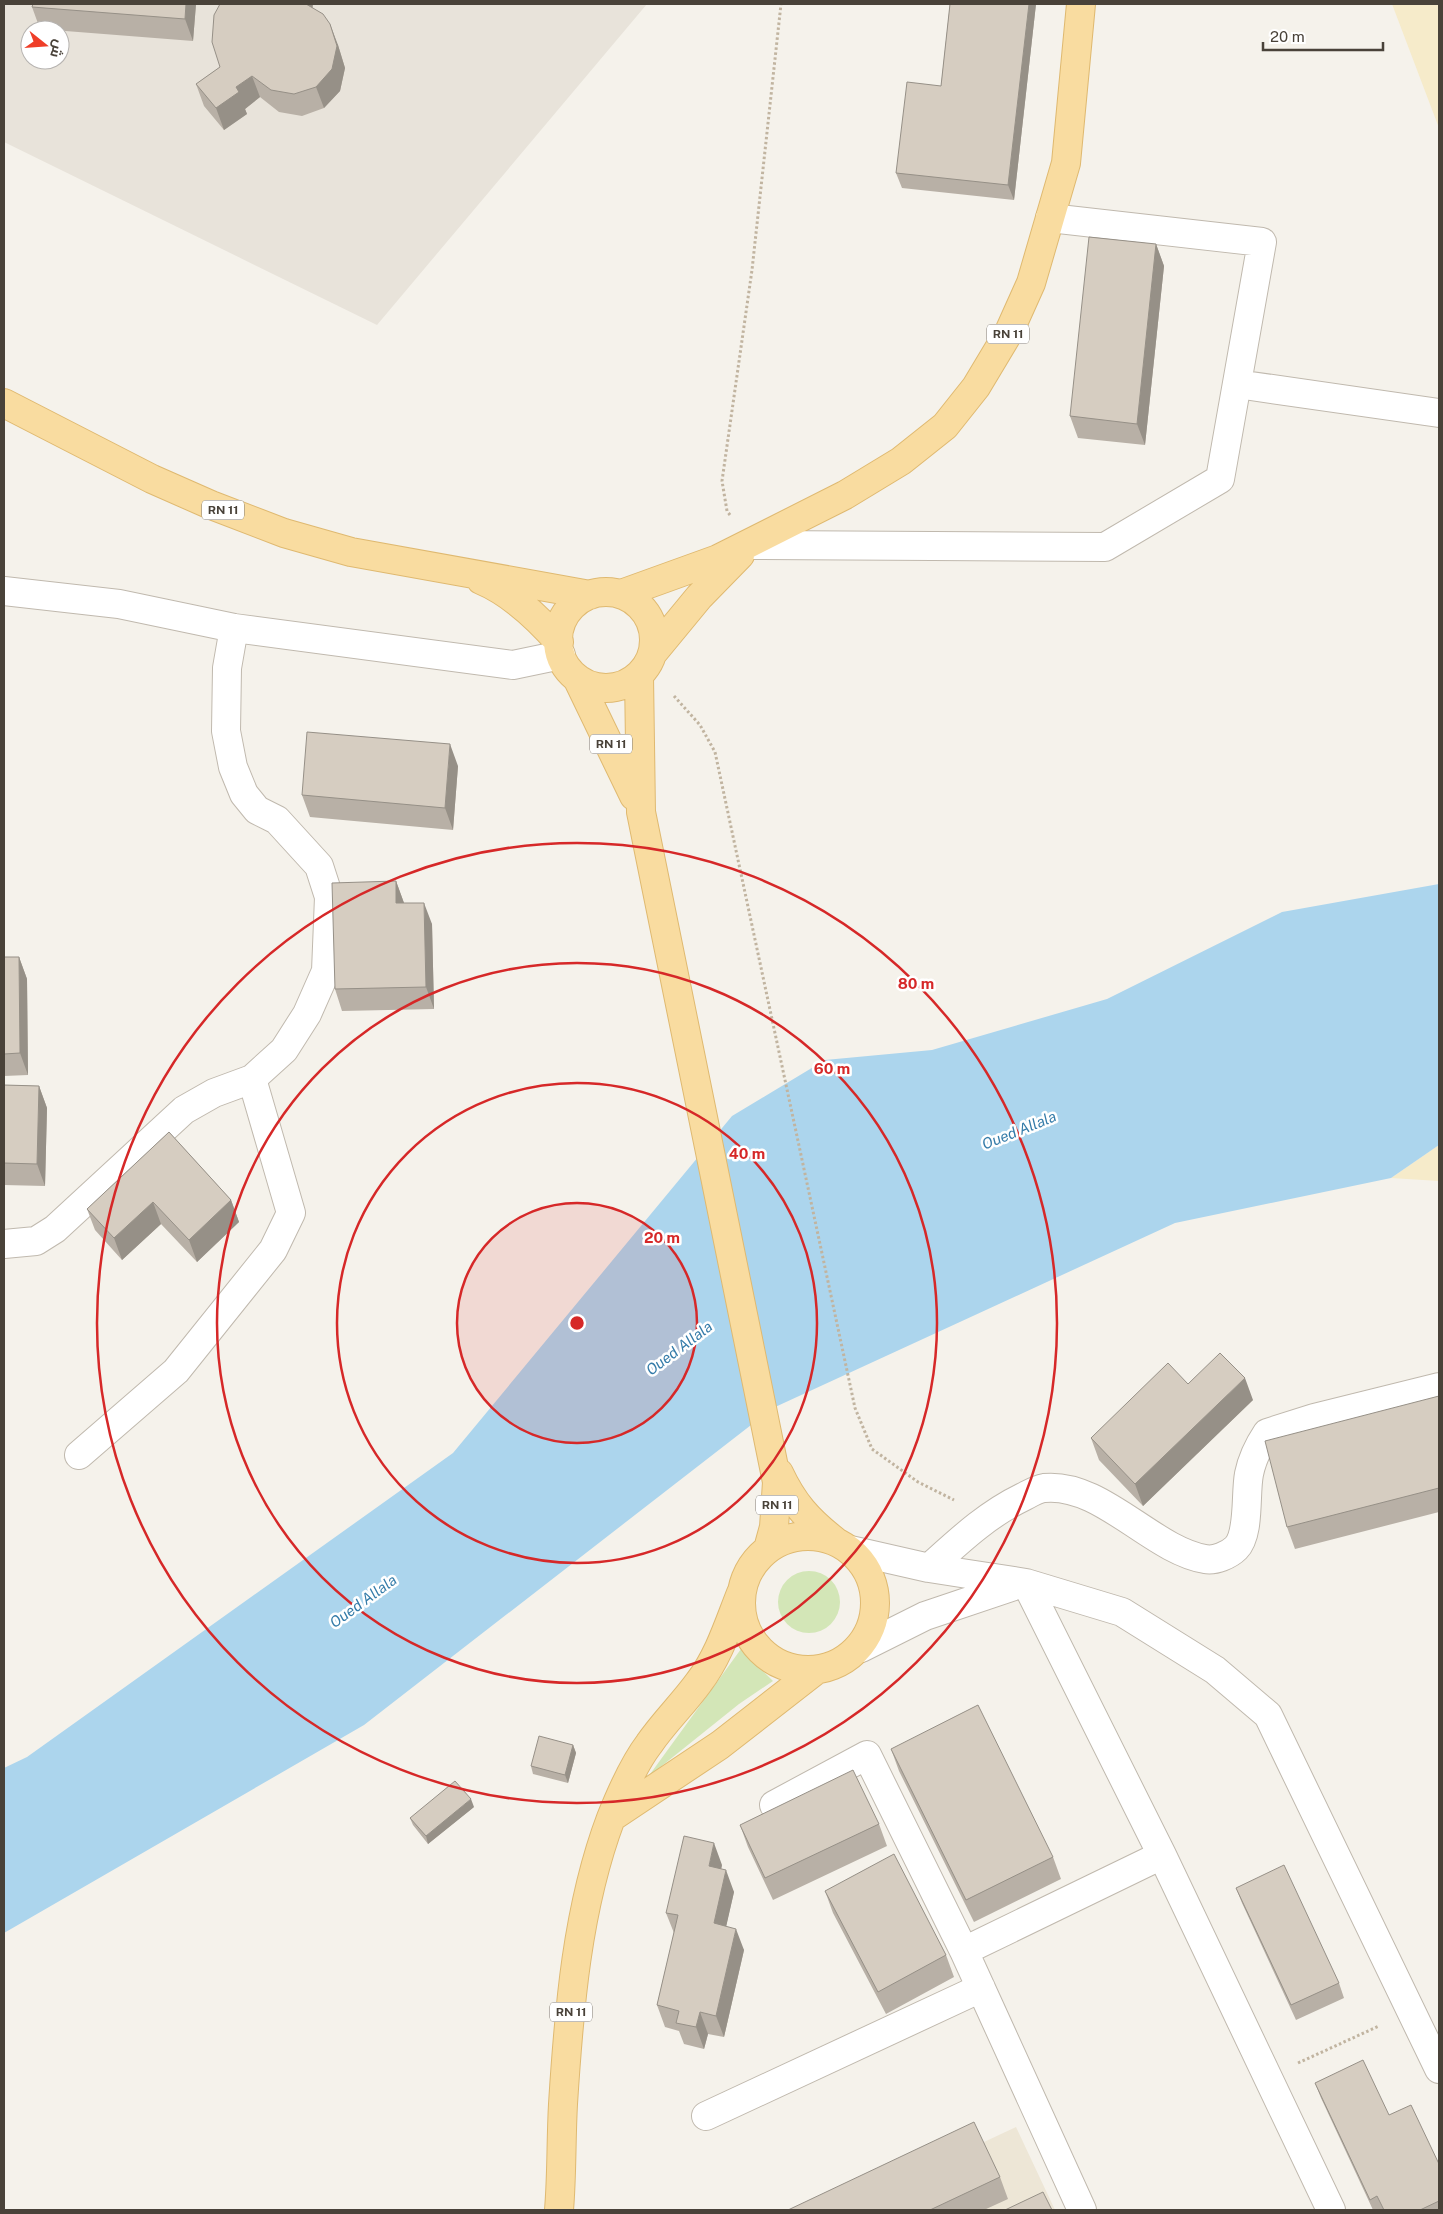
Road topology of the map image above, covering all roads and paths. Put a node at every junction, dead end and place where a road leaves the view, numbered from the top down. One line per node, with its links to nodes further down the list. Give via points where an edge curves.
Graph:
1 (781, 4): 7 (path, via 752,270 722,481 727,511)
2 (1081, 4): 3 (main road, RN 11, via 1066,163)
3 (1050, 218): 4 (street, via 1262,242); 7 (main road, RN 11, via 1031,284 1009,332 976,387 945,426 901,461)
4 (1237, 384): 6 (street); 7 (street, via 1220,479 1106,547)
5 (4, 403): 8 (main road, RN 11, via 152,479 211,506 284,533 351,552)
6 (1439, 412)
7 (750, 545): 11 (main road, RN 11, via 686,572); 14 (main road, RN 11, via 699,597)
8 (459, 571): 10 (main road); 13 (main road, via 516,600 539,619)
9 (4, 591): 12 (street, via 119,604)
10 (590, 594): 11 (main road); 13 (main road, via 564,618)
11 (621, 594): 14 (main road, via 645,611 652,624 654,639)
12 (234, 628): 13 (street, via 513,665); 17 (street, via 226,677 226,731 232,767 244,794 257,810 277,820 319,866 329,897 326,970 307,1014 284,1050)
13 (560, 648): 15 (main road, via 567,668)
14 (645, 666): 15 (main road, via 619,686 598,687); 16 (main road, via 638,744); 22 (path, via 700,725 715,752 855,1408 872,1450 918,1482)
15 (577, 678): 16 (main road, RN 11)
16 (641, 812): 21 (main road, RN 11)
17 (252, 1079): 18 (street, via 214,1093 184,1110 55,1230 36,1241); 20 (street, via 291,1213 273,1250 176,1371)
18 (4, 1244)
19 (1439, 1387): 22 (street, via 1267,1433 1257,1448 1249,1473 1245,1530 1237,1547 1224,1556 1206,1560 1181,1551 1104,1505 1068,1488 1042,1488)
20 (78, 1455)
21 (773, 1460): 23 (main road, via 794,1502 818,1528); 24 (main road, RN 11, via 777,1505)
22 (989, 1517): 25 (street, via 981,1520)
23 (843, 1546): 24 (main road, via 818,1536 800,1536); 25 (street); 28 (main road, via 862,1563 871,1579 875,1596 875,1614)
24 (768, 1549): 27 (main road, via 755,1561)
25 (929, 1568): 26 (street)
26 (1026, 1583): 28 (street, via 925,1616); 32 (street); 35 (street, via 1122,1612 1215,1670 1268,1715)
27 (741, 1593): 29 (main road, via 740,1611 753,1644 781,1666); 31 (main road, RN 11, via 726,1634 700,1681 648,1745 634,1767)
28 (861, 1648): 29 (main road, via 832,1667)
29 (815, 1671): 31 (main road, via 720,1745)
30 (774, 1805): 33 (street, via 867,1755)
31 (611, 1818): 39 (main road, RN 11, via 591,1884 578,1950 563,2106)
32 (1162, 1855): 33 (street); 37 (street)
33 (964, 1951): 34 (street)
34 (981, 1988): 38 (street); 40 (street)
35 (1411, 2011): 36 (street); 37 (path)
36 (1439, 2069)
37 (1267, 2077): 41 (street)
38 (706, 2116)
39 (559, 2210)
40 (1082, 2210)
41 (1331, 2210)

